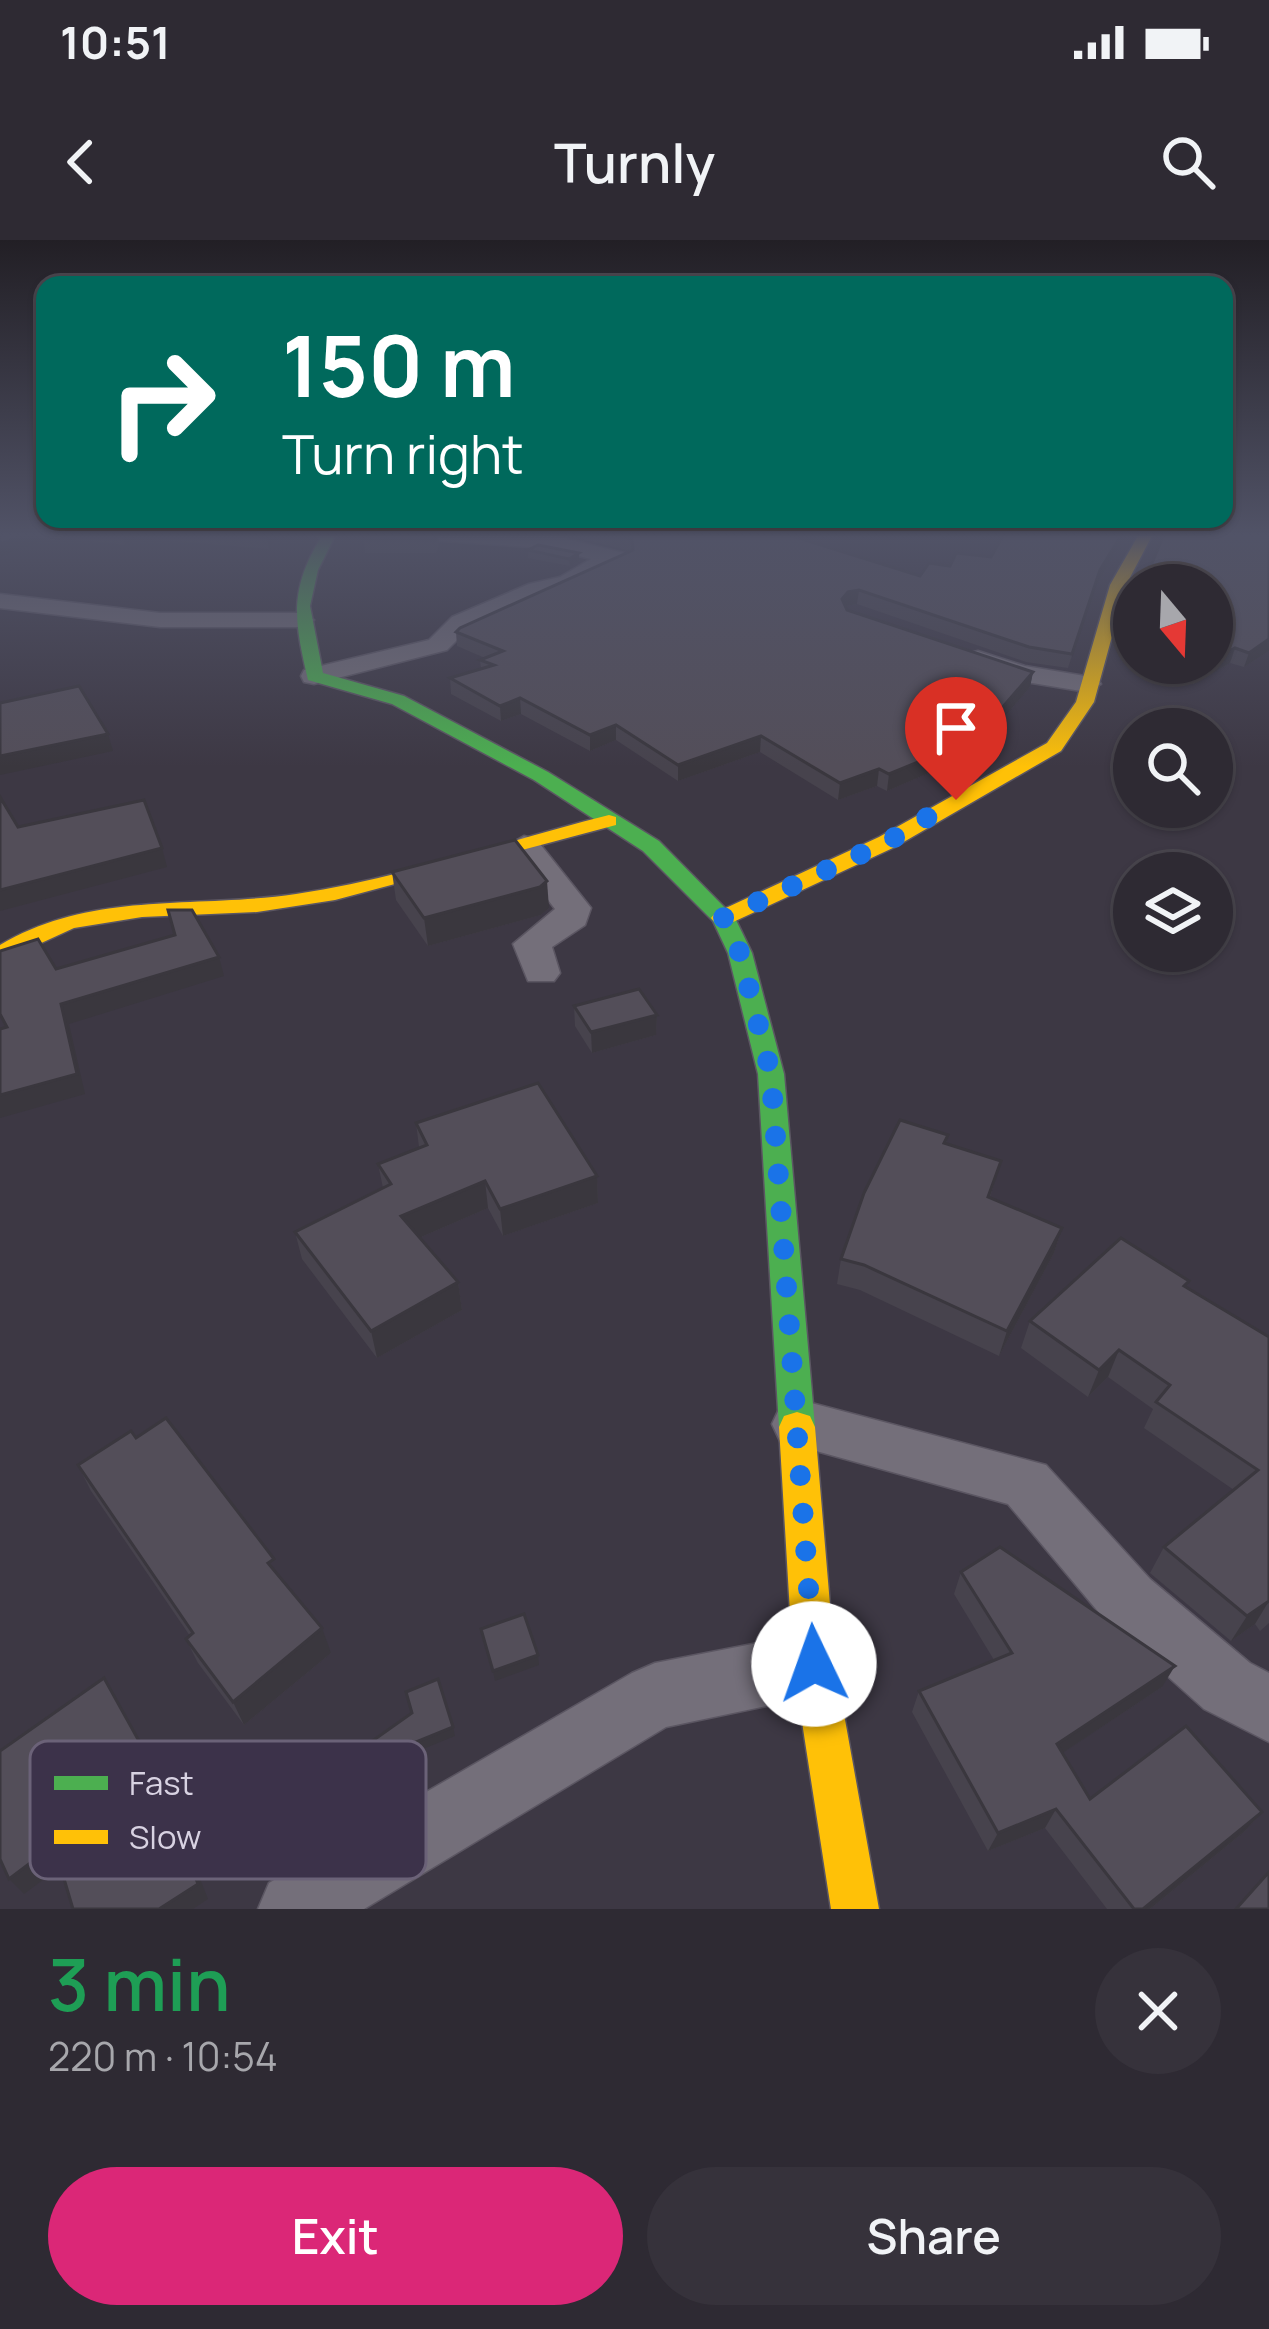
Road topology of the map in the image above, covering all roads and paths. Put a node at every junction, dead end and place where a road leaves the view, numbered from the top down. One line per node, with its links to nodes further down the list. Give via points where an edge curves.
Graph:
1 (92, 612): 5 (street)
2 (303, 612): 5 (main road)
3 (484, 612): 7 (street, via 438,645)
4 (1110, 612): 8 (main road)
5 (302, 620): 7 (main road, via 317,649)
6 (955, 651): 8 (street)
7 (314, 676): 9 (main road, via 398,700)
8 (1088, 684): 11 (main road, via 1074,730 1054,747 887,842)
9 (609, 821): 10 (main road); 11 (main road, via 651,846)
10 (524, 846): 12 (main road, via 300,899 93,914 54,924); 13 (street, via 573,908 532,944)
11 (723, 918): 14 (main road, via 771,1074)
12 (0, 955)
13 (541, 973)
14 (800, 1424): 15 (main road); 16 (street, via 1027,1483 1129,1600 1227,1686)
15 (814, 1664): 17 (street, via 655,1696); 20 (main road)
16 (1269, 1709)
17 (426, 1831)
18 (346, 1879): 19 (street)
19 (295, 1909)
20 (855, 1909)

